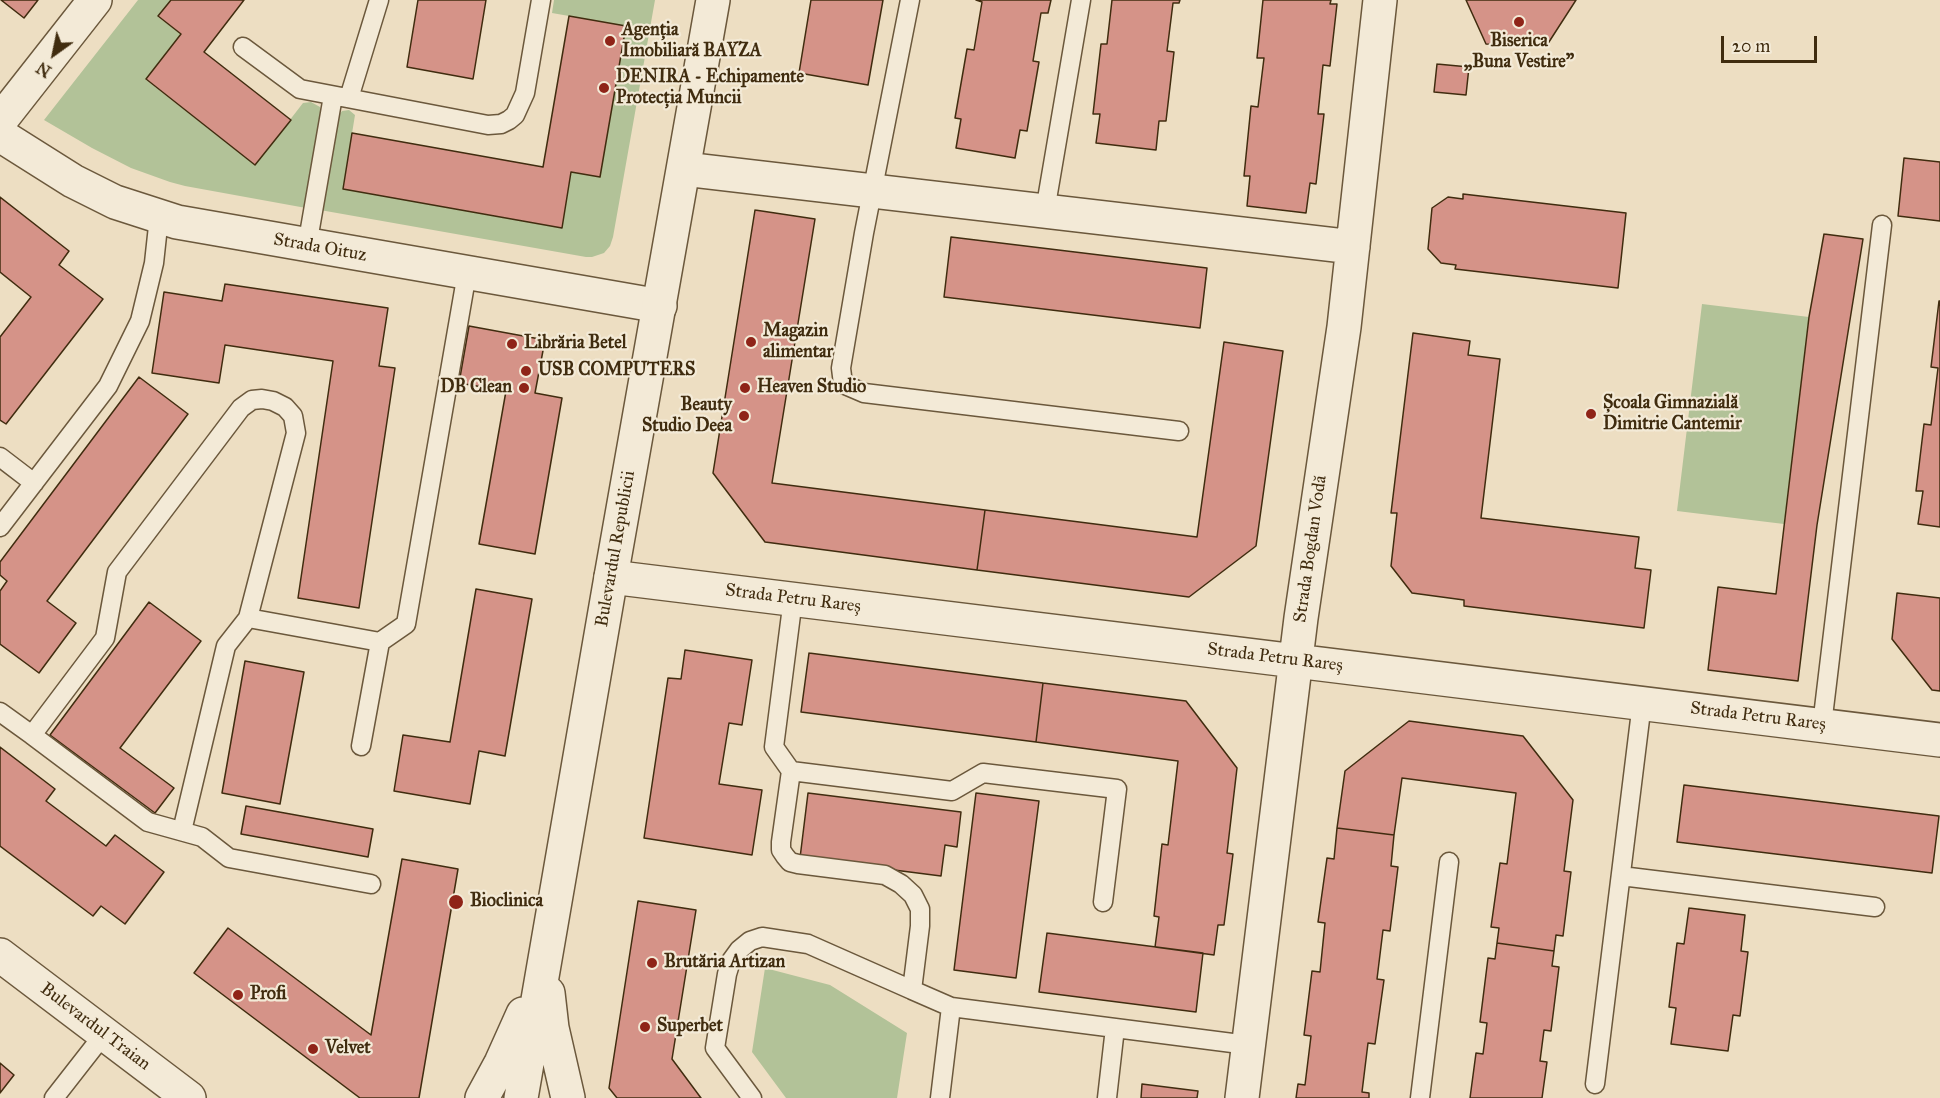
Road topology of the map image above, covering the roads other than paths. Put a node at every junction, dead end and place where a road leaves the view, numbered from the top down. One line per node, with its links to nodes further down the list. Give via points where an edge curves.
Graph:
1 (95, 0): 10 (street)
2 (379, 0): 9 (lane)
3 (541, 0): 9 (lane, via 525,93 509,120 501,124 488,125)
4 (713, 0): 12 (street, Bulevardul Republicii)
5 (910, 0): 13 (lane)
6 (1081, 0): 14 (lane)
7 (1380, 0): 18 (street, Strada Bogdan Vodă)
8 (243, 47): 9 (lane, via 300,89)
9 (341, 97): 17 (lane)
10 (0, 121)
11 (0, 135): 15 (street, Strada Oituz, via 73,181 115,202)
12 (684, 169): 13 (street); 20 (street, Bulevardul Republicii)
13 (874, 191): 14 (street); 21 (lane, via 841,368 843,384 864,393)
14 (1045, 211): 18 (street)
15 (159, 217): 17 (street, Strada Oituz); 23 (lane, via 154,263 140,321 108,386)
16 (1882, 225): 32 (lane)
17 (307, 246): 19 (street, Strada Oituz)
18 (1353, 247): 29 (street, Strada Bogdan Vodă)
19 (467, 273): 20 (street, Strada Oituz); 28 (lane, via 406,624)
20 (660, 306): 25 (street, Bulevardul Republicii)
21 (1179, 431)
22 (0, 457): 23 (lane)
23 (34, 483): 24 (lane)
24 (0, 527)
25 (610, 577): 26 (street, Strada Petru Rareș); 44 (street, Bulevardul Republicii)
26 (793, 599): 29 (street, Strada Petru Rareș); 36 (lane, via 774,747)
27 (248, 618): 28 (lane); 33 (lane, via 296,433 293,416 285,407 262,399 252,400 233,417 117,572 105,638); 37 (lane, via 226,646)
28 (380, 642): 35 (lane)
29 (1296, 661): 30 (street, Strada Petru Rareș); 49 (street, Strada Bogdan Vodă)
30 (1642, 703): 32 (street, Strada Petru Rareș); 39 (lane)
31 (0, 712): 33 (lane)
32 (1822, 725): 34 (street, Strada Petru Rareș)
33 (32, 735): 37 (lane, via 148,822)
34 (1940, 740)
35 (361, 746)
36 (791, 771): 41 (lane, via 952,791 983,773 1117,789); 45 (lane, via 781,842 784,856 798,864 885,875 913,895 920,909 920,926)
37 (182, 831): 40 (lane, via 202,837 229,858)
38 (1449, 862): 60 (lane)
39 (1621, 876): 42 (lane); 50 (lane)
40 (371, 884)
41 (1103, 902)
42 (1875, 907)
43 (0, 956): 48 (street, Bulevardul Traian)
44 (544, 962): 53 (street); 54 (street, Bulevardul Republicii); 55 (street, via 552,1028)
45 (912, 990): 46 (lane); 56 (lane, via 808,944 762,937 750,941 731,961 715,1048)
46 (951, 1007): 47 (lane); 57 (lane)
47 (1115, 1028): 49 (lane); 58 (lane)
48 (104, 1034): 51 (lane); 52 (street, Bulevardul Traian)
49 (1248, 1045): 59 (street, Strada Bogdan Vodă)
50 (1595, 1084)
51 (54, 1098)
52 (189, 1098)
53 (482, 1098)
54 (521, 1098)
55 (568, 1098)
56 (752, 1098)
57 (940, 1098)
58 (1107, 1098)
59 (1242, 1098)
60 (1420, 1098)

